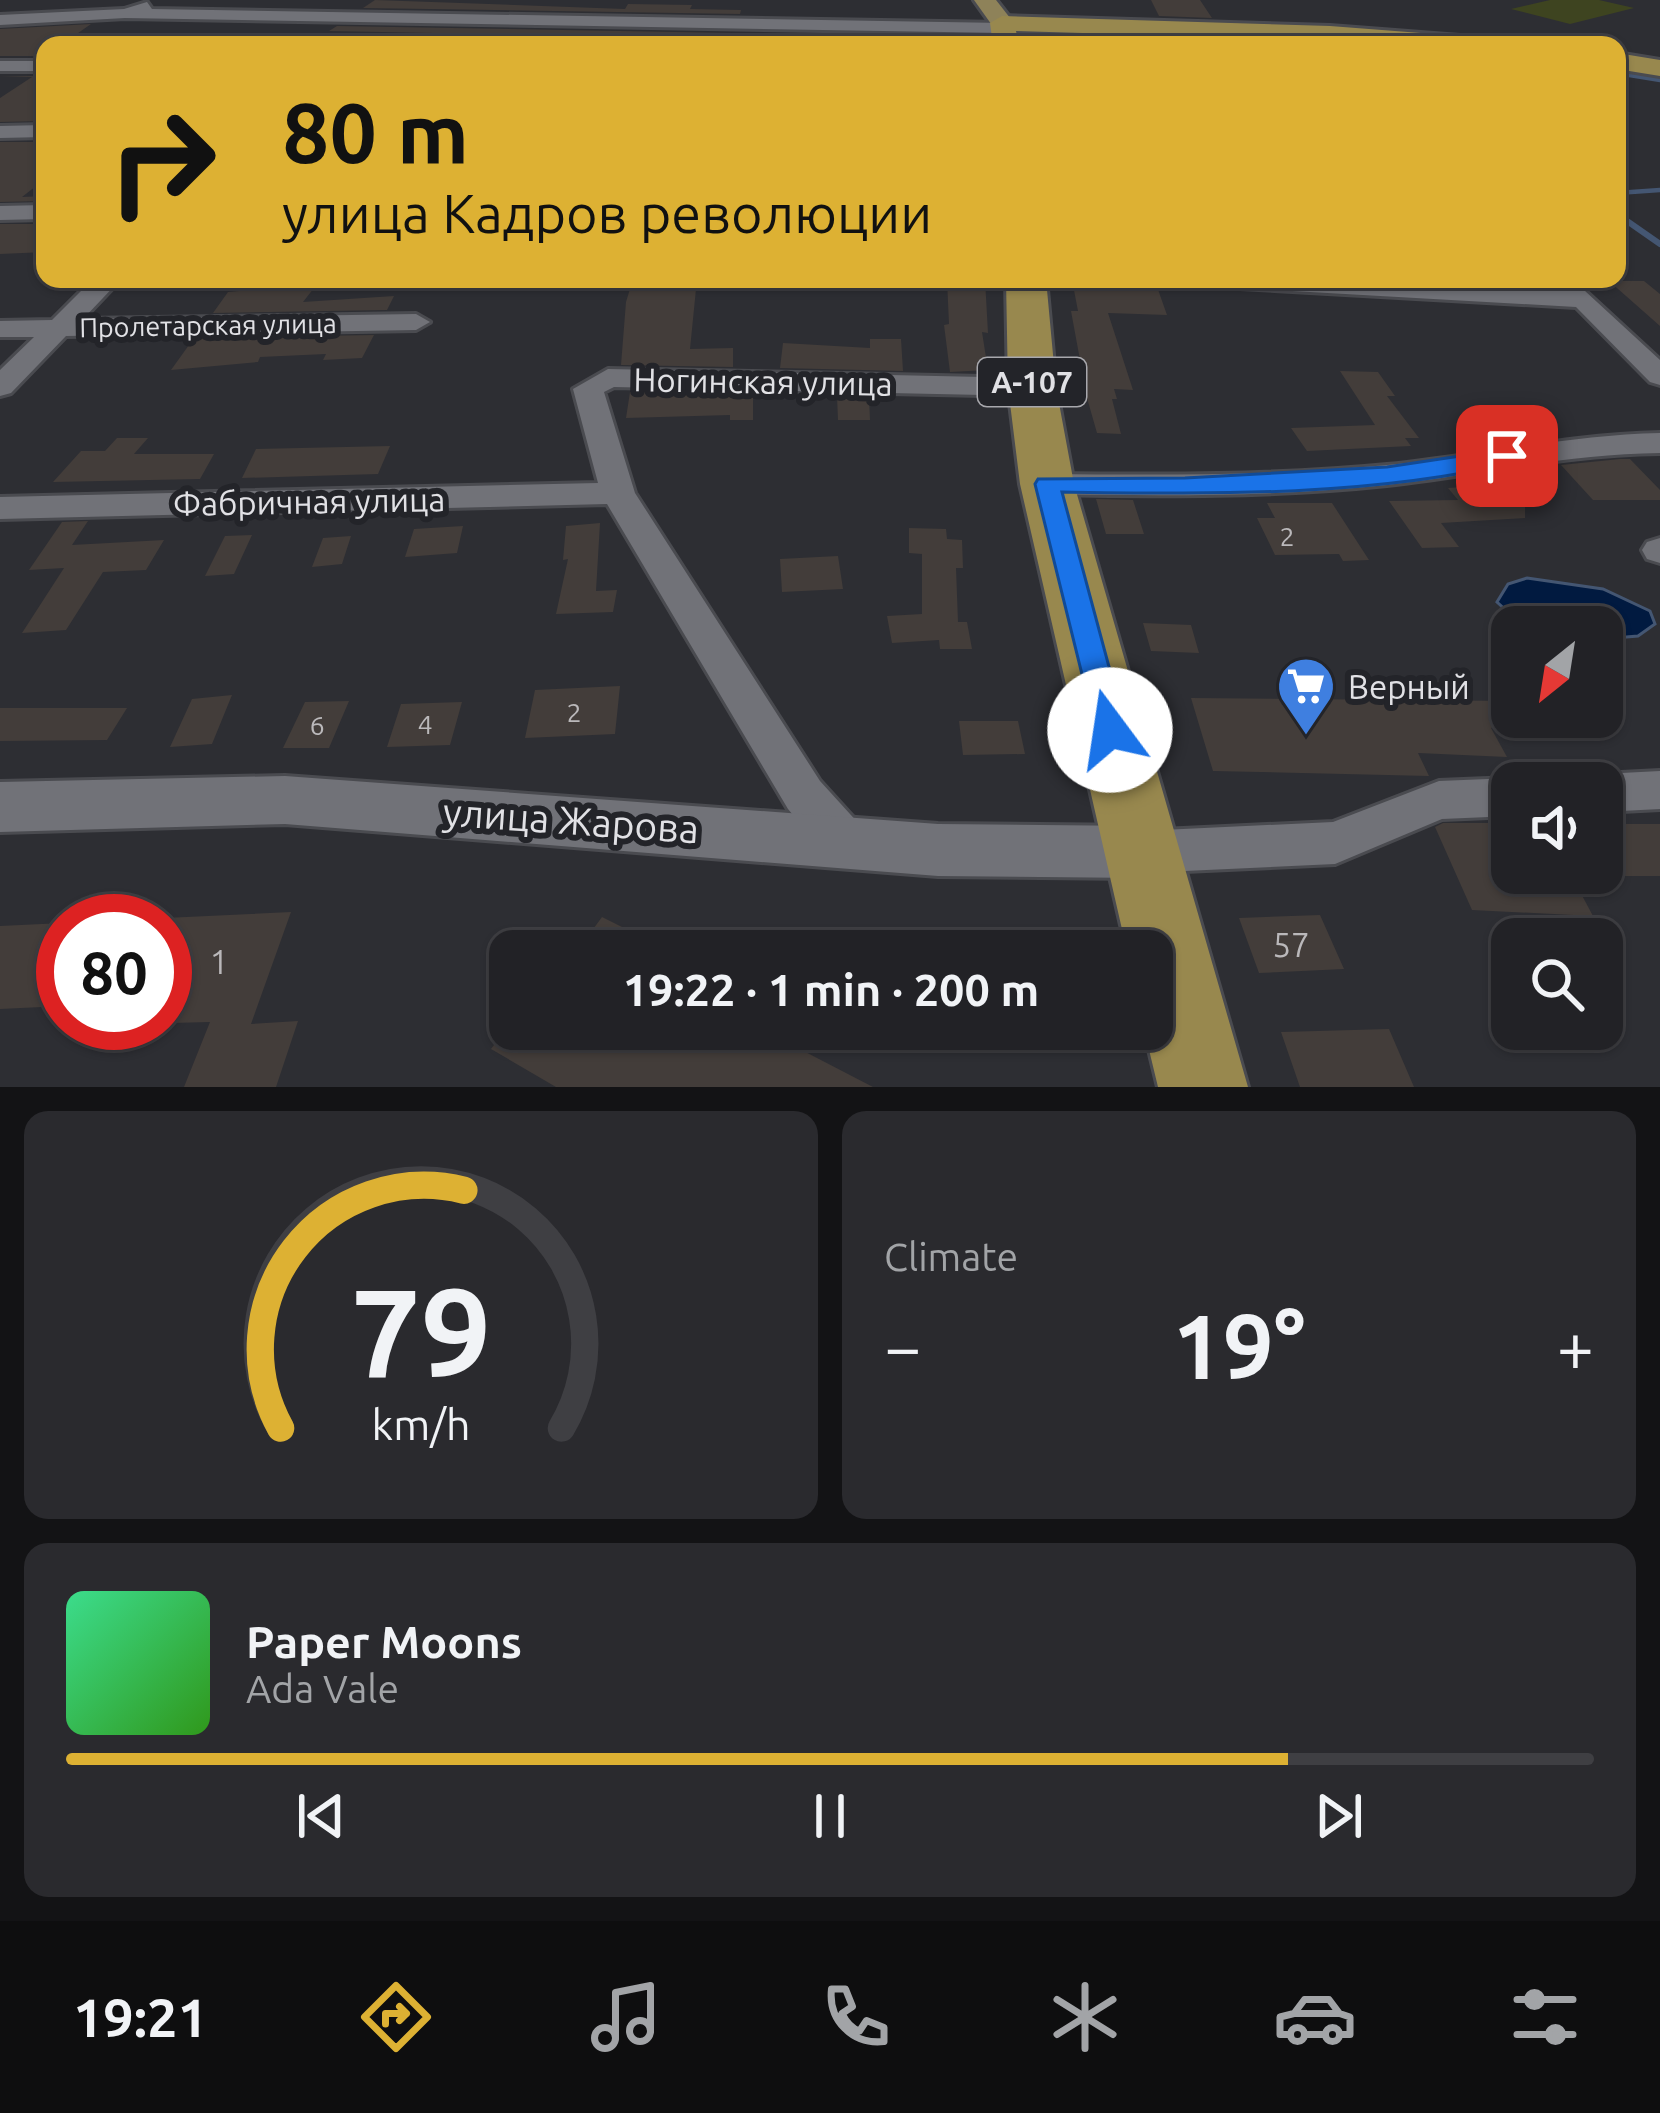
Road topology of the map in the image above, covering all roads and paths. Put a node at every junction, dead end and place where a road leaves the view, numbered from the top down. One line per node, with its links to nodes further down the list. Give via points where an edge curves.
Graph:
1 (167, 0): 4 (street)
2 (985, 0): 7 (main road)
3 (250, 6): 4 (street); 7 (street); 8 (street)
4 (124, 13): 6 (street)
5 (0, 20): 6 (street)
6 (38, 20): 10 (street)
7 (1003, 32): 9 (highway)
8 (274, 33)
9 (1356, 36)
10 (0, 42)
11 (1626, 62): 14 (highway)
12 (0, 66): 13 (street)
13 (36, 66)
14 (1660, 68)
15 (36, 131): 16 (street)
16 (0, 132)
17 (36, 212): 18 (street)
18 (0, 213)
19 (99, 288): 25 (street)
20 (1027, 288): 28 (highway, А-107)
21 (1377, 288): 23 (street)
22 (1571, 288): 23 (street)
23 (1584, 300): 27 (street)
24 (416, 322): 25 (street, Пролетарская улица)
25 (58, 328): 26 (street, Пролетарская улица); 29 (street)
26 (0, 329)
27 (1660, 376)
28 (1032, 386): 31 (highway, А-107); 32 (street, Ногинская улица, via 608,378 588,389)
29 (0, 387)
30 (1660, 443): 31 (street, via 1587,444 1387,475)
31 (1047, 484): 39 (highway, А-107)
32 (618, 493): 33 (street, Фабричная улица); 38 (street, Ногинская улица, via 803,795)
33 (0, 508)
34 (1660, 790): 35 (street)
35 (1623, 792)
36 (1491, 798): 39 (street, via 1438,800 1335,844)
37 (0, 807): 38 (street, улица Жарова, via 285,800)
38 (843, 840): 39 (street, улица Жарова, via 938,850)
39 (1141, 852): 40 (highway, А-107)
40 (1203, 1087)

